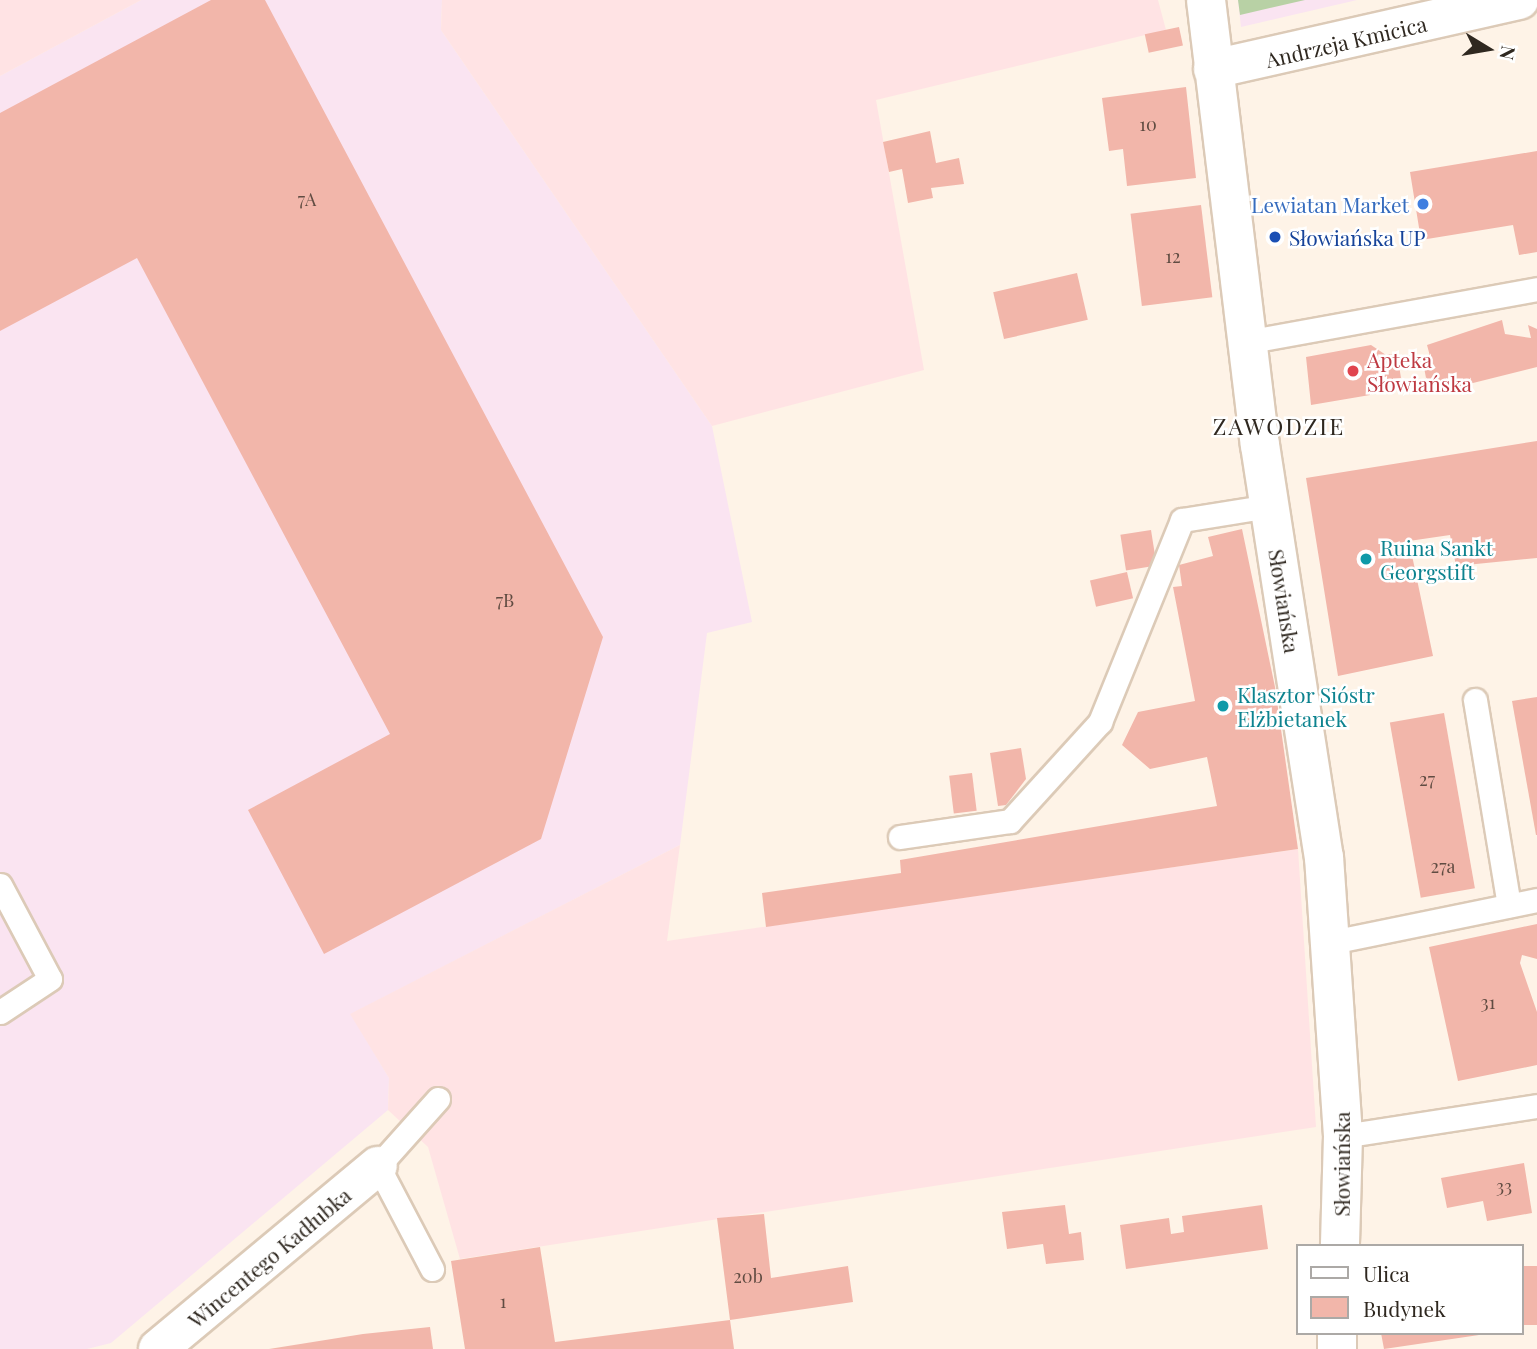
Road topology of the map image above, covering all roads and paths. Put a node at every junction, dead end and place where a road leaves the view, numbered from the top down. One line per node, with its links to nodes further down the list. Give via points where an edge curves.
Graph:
1 (1206, 0): 3 (street, Słowiańska)
2 (1519, 0): 3 (street, Andrzeja Kmicica)
3 (1213, 69): 5 (street, Słowiańska)
4 (1537, 289): 5 (lane)
5 (1246, 342): 6 (street, Słowiańska)
6 (1269, 506): 8 (lane, via 1182,520 1100,722 1010,821); 12 (street, Słowiańska, via 1312,770)
7 (1475, 700): 11 (lane)
8 (900, 837)
9 (0, 885): 13 (lane, via 50,979)
10 (1537, 900): 11 (lane)
11 (1510, 905): 12 (lane)
12 (1332, 942): 16 (street, Słowiańska)
13 (0, 1012)
14 (439, 1099): 17 (lane)
15 (1537, 1106): 16 (lane)
16 (1343, 1136): 18 (street, Słowiańska)
17 (378, 1166): 19 (lane); 20 (street, Wincentego Kadłubka)
18 (1340, 1244)
19 (432, 1269)
20 (158, 1349)

